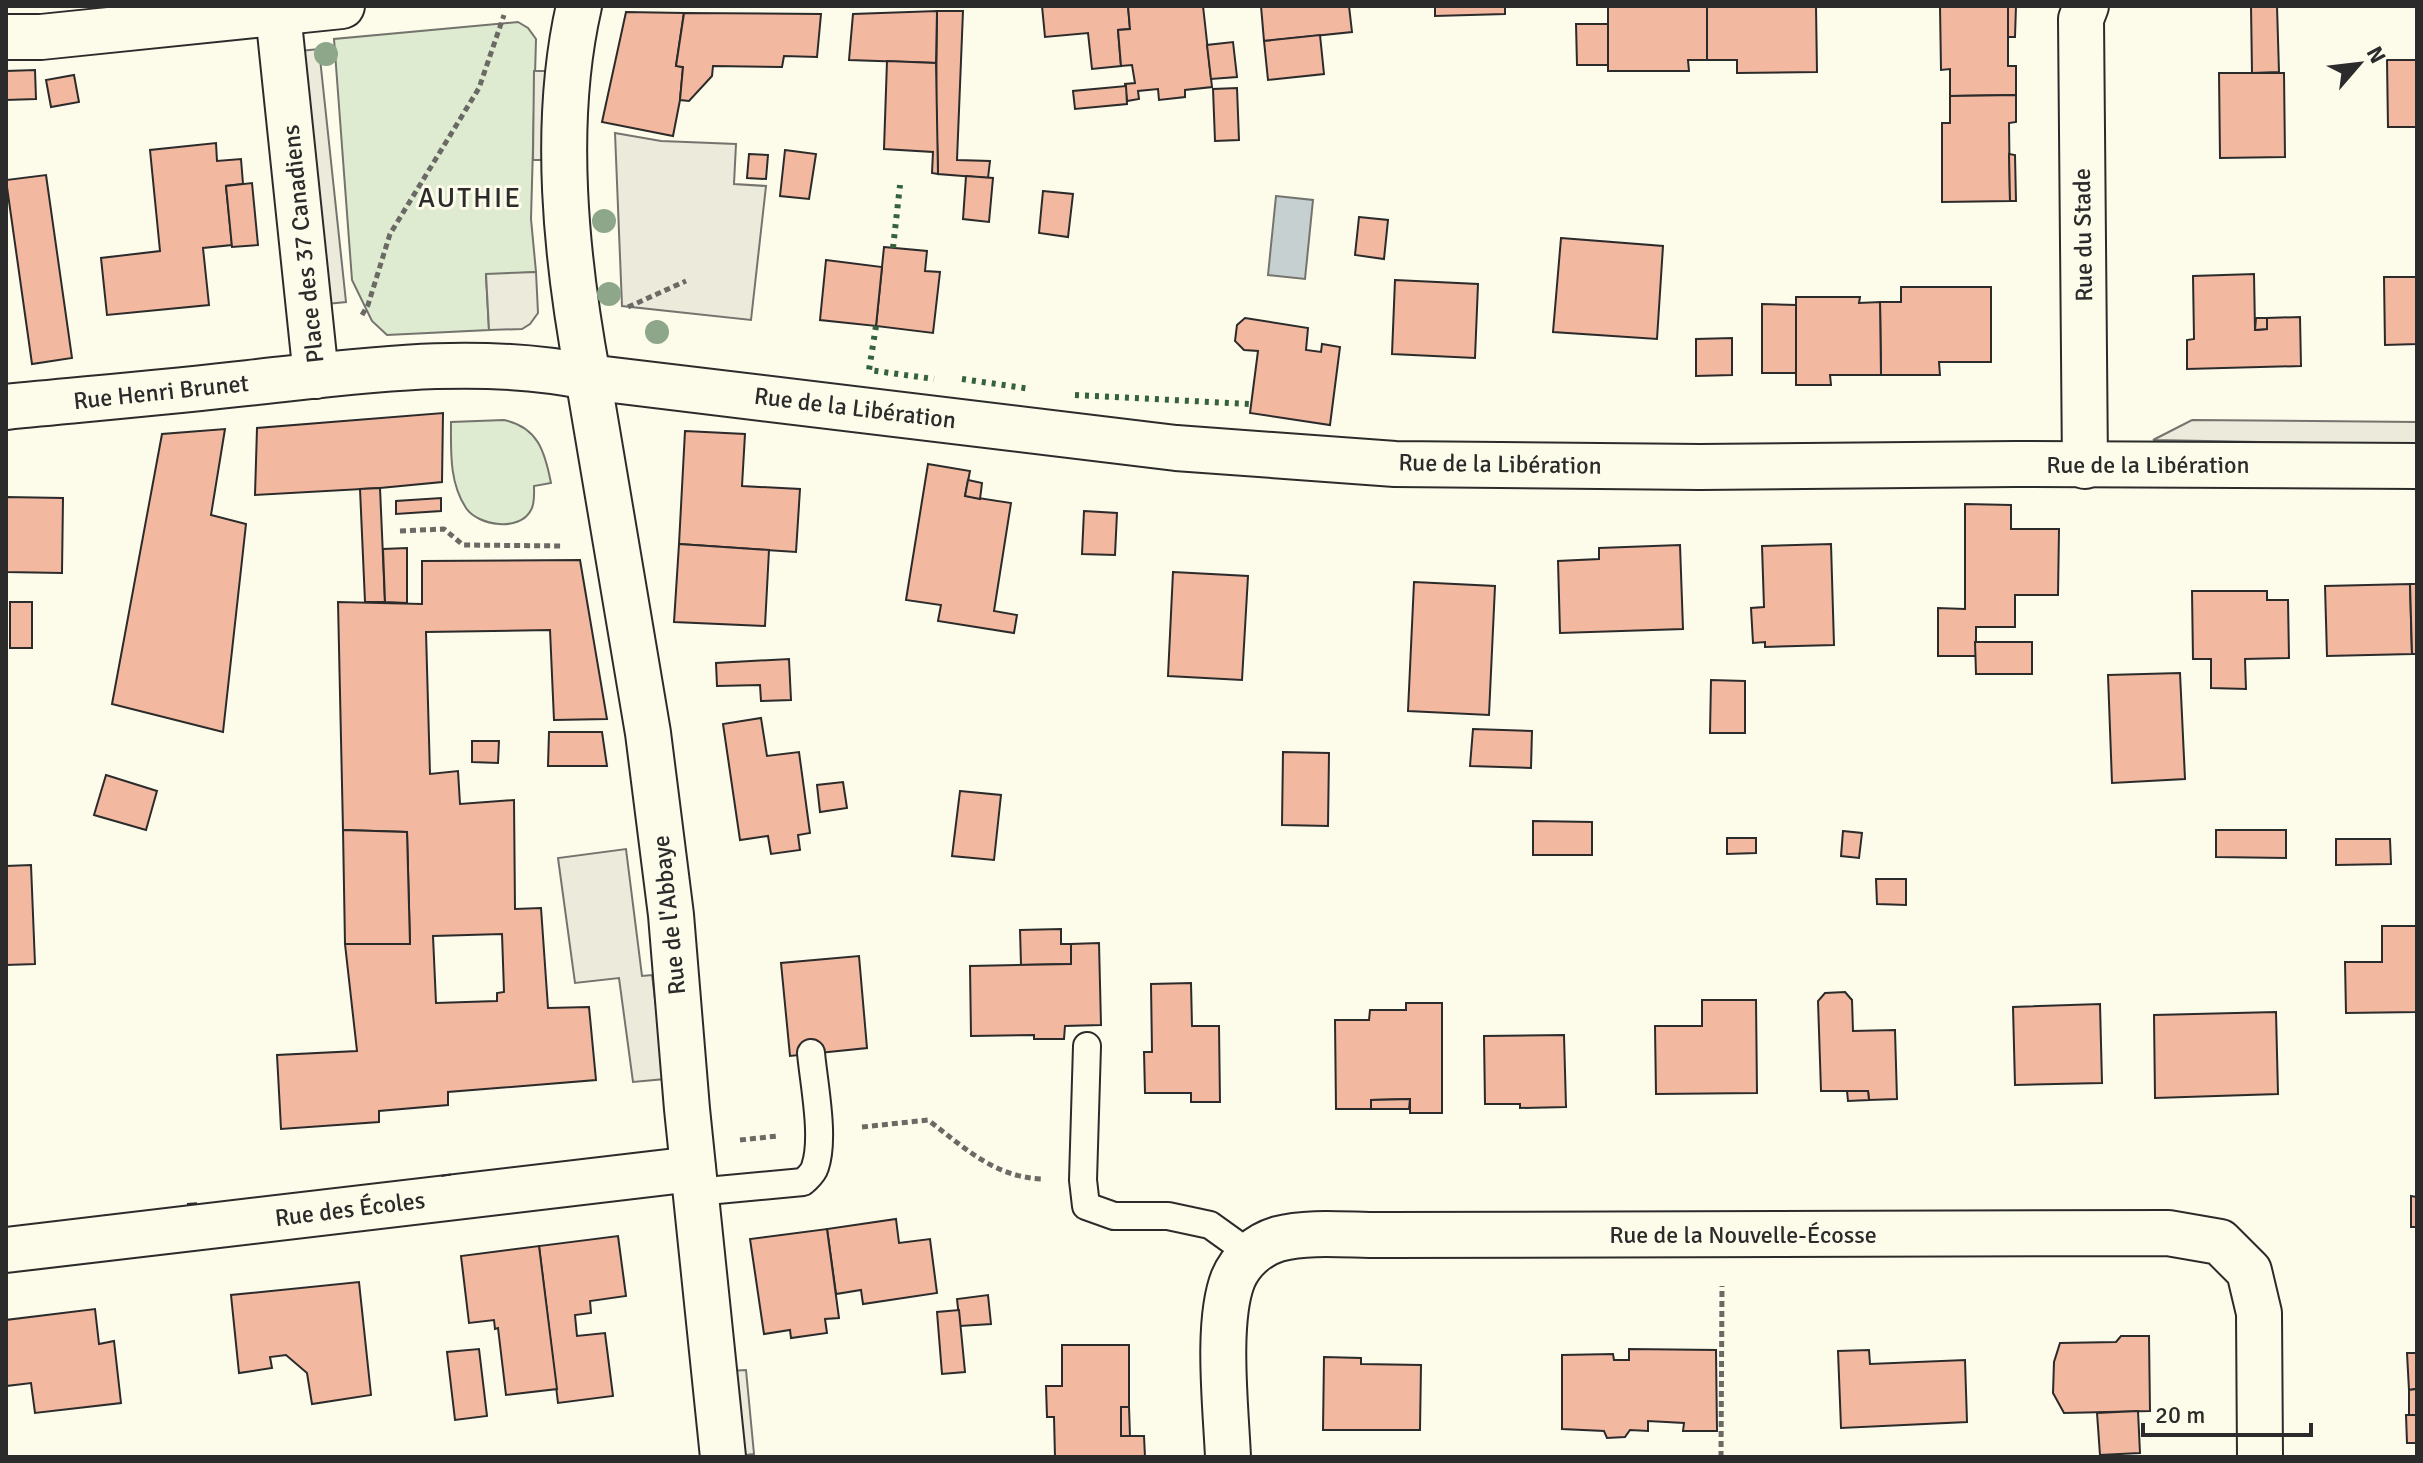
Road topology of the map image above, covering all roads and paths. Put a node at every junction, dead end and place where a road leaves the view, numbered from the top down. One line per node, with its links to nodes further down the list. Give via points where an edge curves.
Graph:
1 (342, 6): 4 (street)
2 (579, 6): 11 (street, via 567,91 565,192 570,270)
3 (2086, 6): 13 (street, Rue du Stade, via 2081,19)
4 (278, 13): 6 (street); 10 (street, Place des 37 Canadiens)
5 (504, 15): 9 (path, via 479,88 390,234)
6 (6, 37)
7 (686, 281): 8 (path)
8 (620, 310)
9 (359, 319)
10 (316, 376): 11 (street, Place des 37 Canadiens, via 384,368 507,367); 12 (street, Rue Henri Brunet)
11 (588, 377): 13 (street, Rue de la Libération, via 1176,448 1395,464); 22 (street, Rue de l'Abbaye, via 648,733)
12 (6, 407)
13 (2085, 466): 14 (street, Rue de la Libération)
14 (2417, 466)
15 (400, 531): 16 (path, via 444,529 463,545)
16 (569, 546)
17 (1087, 1046): 23 (lane)
18 (811, 1053): 22 (lane, via 818,1132 814,1172 803,1182)
19 (850, 1128): 23 (path, via 928,1120 992,1168 1027,1178)
20 (784, 1135): 21 (path)
21 (739, 1140)
22 (695, 1180): 25 (street, Rue des Écoles); 27 (street, Rue de l'Abbaye)
23 (1083, 1180): 26 (lane, via 1086,1206 1114,1216 1168,1216 1210,1225)
24 (1722, 1236): 26 (street, Rue de la Nouvelle-Écosse, via 1307,1236 1277,1239); 29 (path); 30 (street, Rue de la Nouvelle-Écosse, via 2168,1233 2220,1242 2249,1271 2259,1313)
25 (6, 1250)
26 (1249, 1253): 28 (street, via 1233,1279 1226,1311)
27 (723, 1457)
28 (1228, 1457)
29 (1721, 1457)
30 (2260, 1457)

